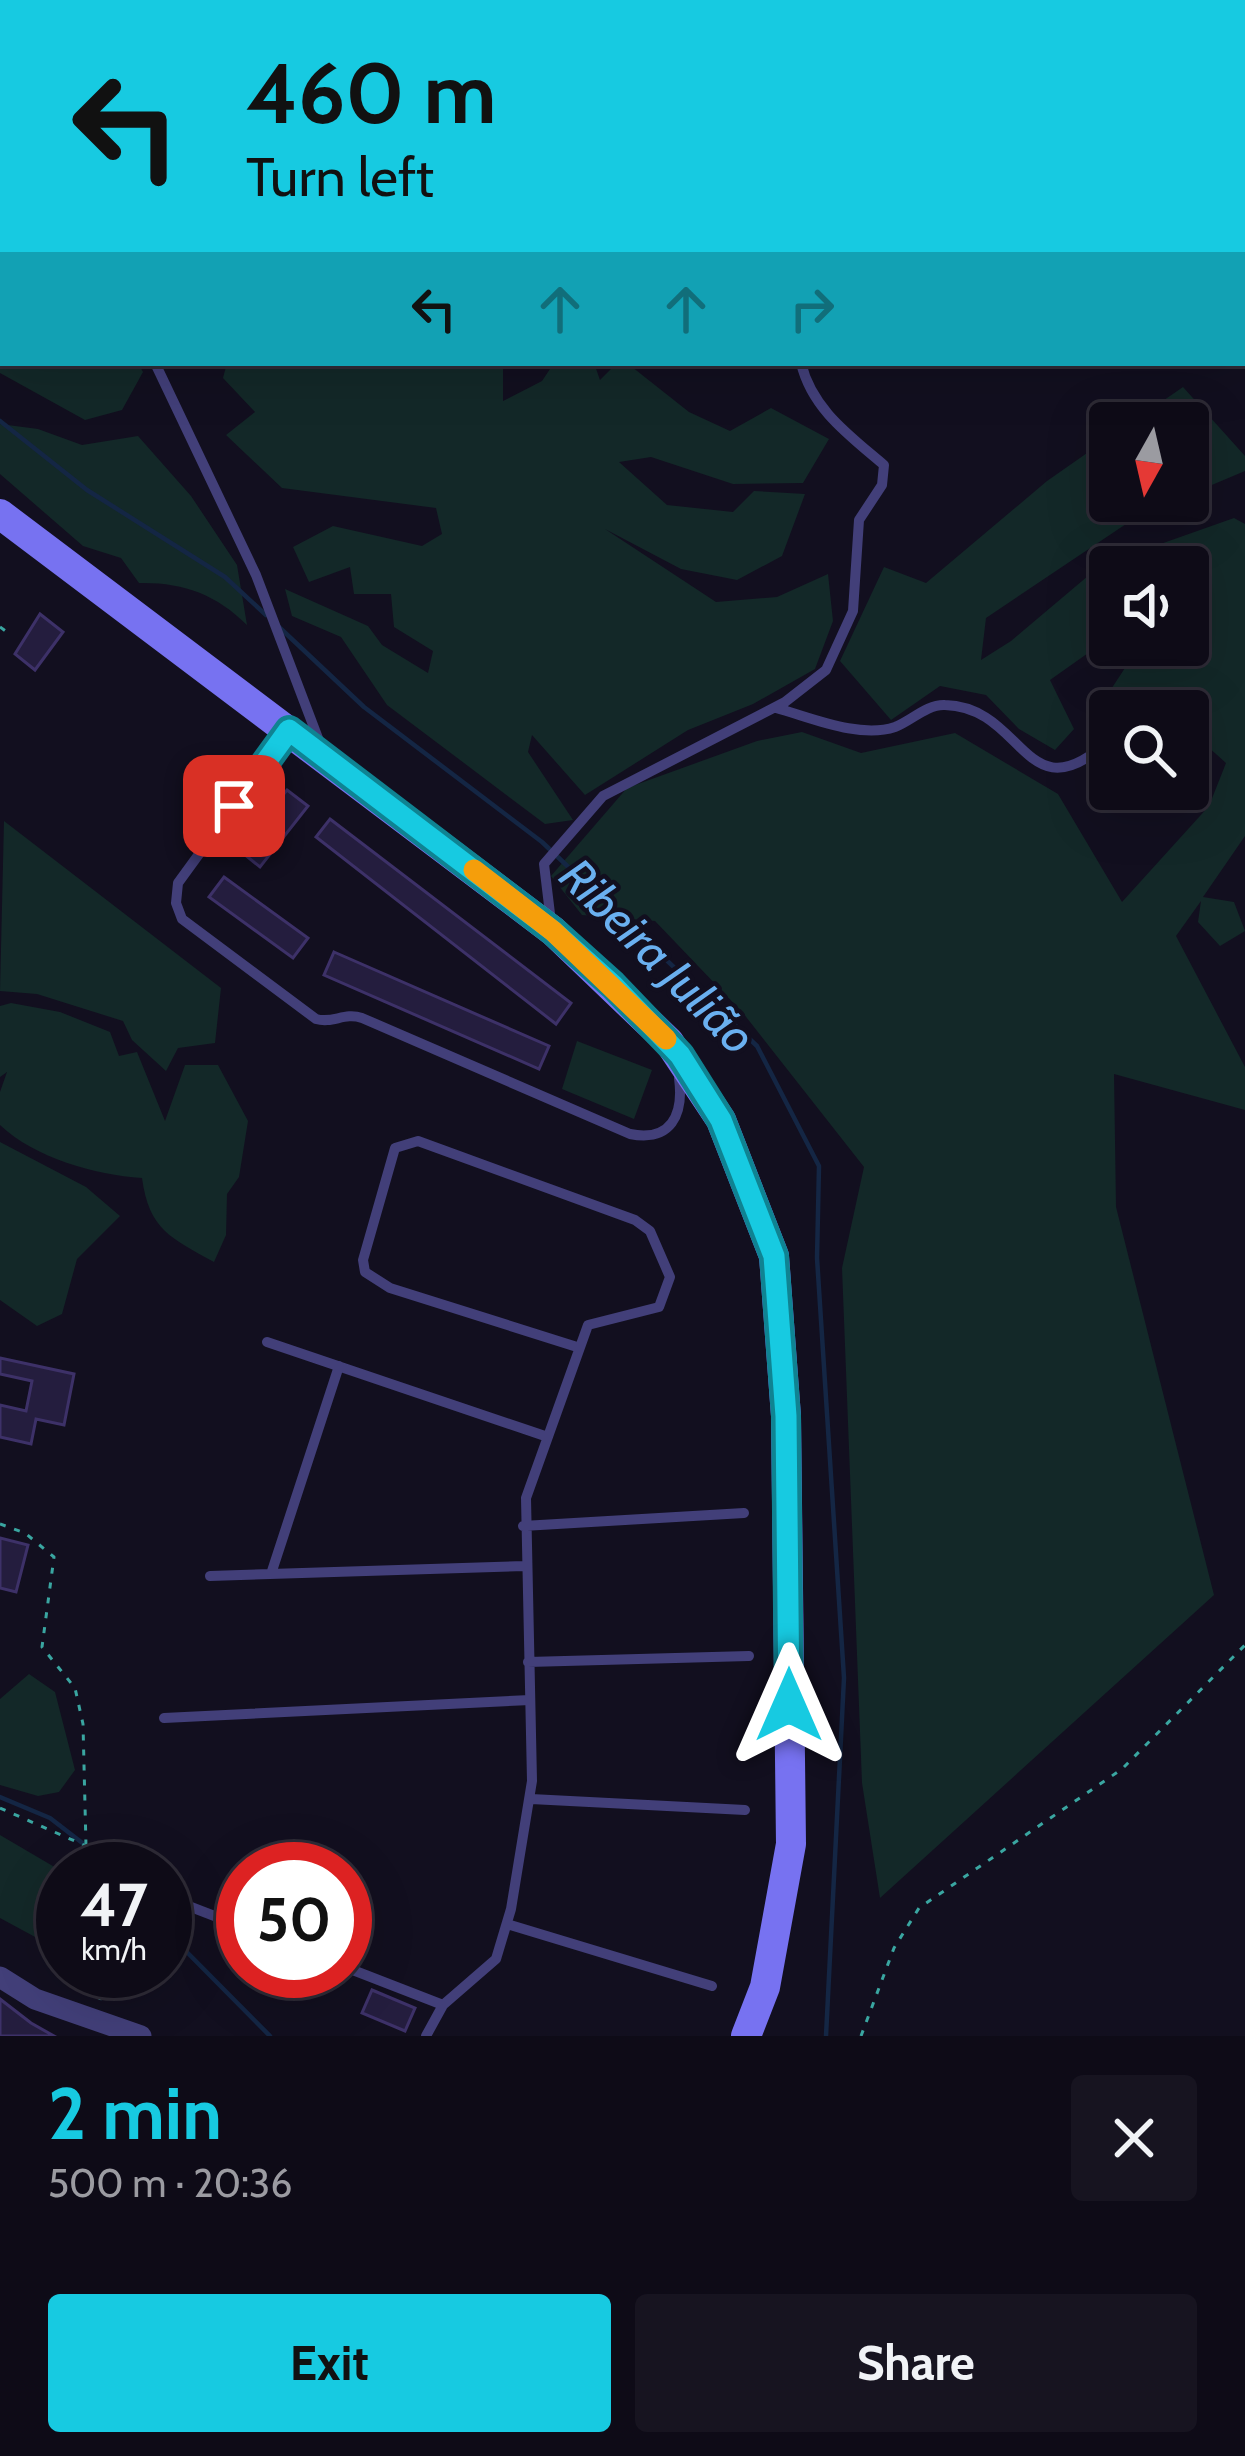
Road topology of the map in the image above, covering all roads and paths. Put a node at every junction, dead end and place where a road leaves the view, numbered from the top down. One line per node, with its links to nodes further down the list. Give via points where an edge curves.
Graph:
1 (156, 366): 8 (lane, via 256,574)
2 (802, 366): 6 (lane, via 834,423 884,465 882,485 859,520 853,611 826,670)
3 (0, 514): 7 (main road)
4 (0, 627): 5 (path)
5 (7, 632)
6 (775, 707): 9 (lane, via 875,730 951,705 1000,725 1041,768); 10 (lane, via 603,796 544,864)
7 (289, 730): 8 (main road); 11 (lane, via 178,883 182,919 218,950 316,1019 362,1018 637,1136 666,1132 680,1109)
8 (323, 755): 10 (main road)
9 (1089, 758)
10 (553, 931): 11 (main road)
11 (669, 1042): 41 (main road, via 721,1120 775,1270 789,1525 791,1844 765,1987)
12 (267, 1342): 14 (lane)
13 (577, 1347): 13 (lane, via 391,1288 364,1272 395,1148 418,1141 650,1231 670,1276 659,1307 588,1324); 15 (lane)
14 (339, 1366): 15 (lane); 20 (lane)
15 (545, 1436): 18 (lane)
16 (744, 1513): 18 (lane)
17 (0, 1524): 31 (path, via 54,1557 42,1648 75,1688)
18 (524, 1526): 19 (lane)
19 (524, 1566): 20 (lane); 24 (lane)
20 (272, 1574): 21 (lane)
21 (210, 1576)
22 (1245, 1645): 42 (path, via 1123,1769 919,1908 894,1948)
23 (749, 1656): 24 (lane)
24 (527, 1663): 25 (lane)
25 (530, 1700): 26 (lane); 27 (lane)
26 (164, 1718)
27 (531, 1799): 29 (lane); 32 (lane)
28 (0, 1808): 30 (path)
29 (745, 1810)
30 (77, 1842)
31 (86, 1842)
32 (507, 1924): 35 (lane); 37 (lane, via 488,1971)
33 (0, 1977): 38 (street)
34 (372, 1978): 37 (lane)
35 (712, 1986)
36 (102, 1998): 38 (path)
37 (443, 2006): 40 (lane)
38 (98, 2028): 39 (street)
39 (141, 2036)
40 (426, 2036)
41 (746, 2036)
42 (862, 2036)

